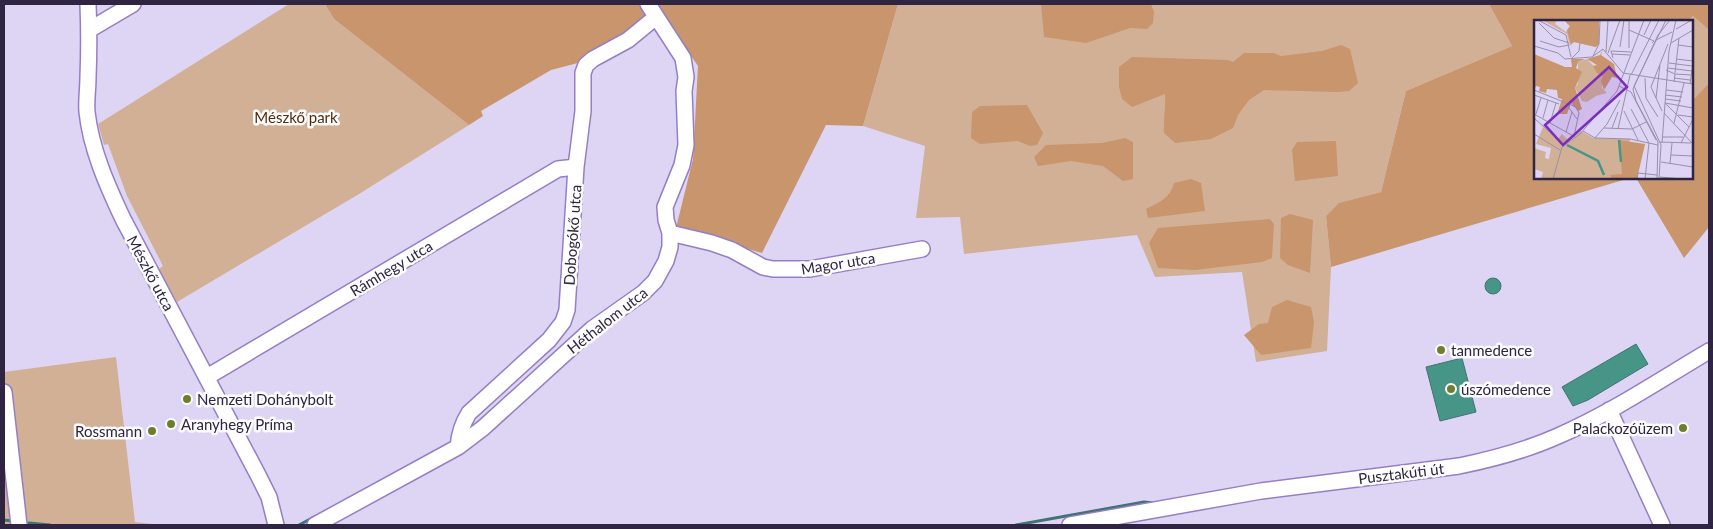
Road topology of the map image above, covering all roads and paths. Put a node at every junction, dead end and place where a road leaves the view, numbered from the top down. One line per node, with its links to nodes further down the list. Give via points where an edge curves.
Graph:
1 (88, 4): 4 (street, Mészkő utca)
2 (133, 4): 4 (street)
3 (652, 10): 5 (street, Dobogókő utca, via 628,40 586,65); 6 (street, Héthalom utca, via 683,58 686,76 686,145 682,165 665,207)
4 (89, 30): 9 (street, Mészkő utca, via 87,111 100,166 122,219)
5 (576, 167): 9 (street, Rámhegy utca, via 558,169); 12 (street, Dobogókő utca, via 567,310 563,322 549,340 469,413 461,428)
6 (670, 233): 7 (street, Magor utca, via 712,243 763,266 785,270 810,269); 12 (street, Héthalom utca, via 666,261 655,281 592,329)
7 (922, 249)
8 (1709, 351): 11 (street, Pusztakúti út)
9 (207, 377): 14 (street, Mészkő utca, via 269,497)
10 (4, 392): 13 (street)
11 (1609, 410): 16 (street, Pusztakúti út, via 1556,437 1459,466 1261,490); 17 (street)
12 (458, 447): 15 (street, Héthalom utca)
13 (19, 525)
14 (276, 525)
15 (315, 525)
16 (1070, 525)
17 (1662, 525)

